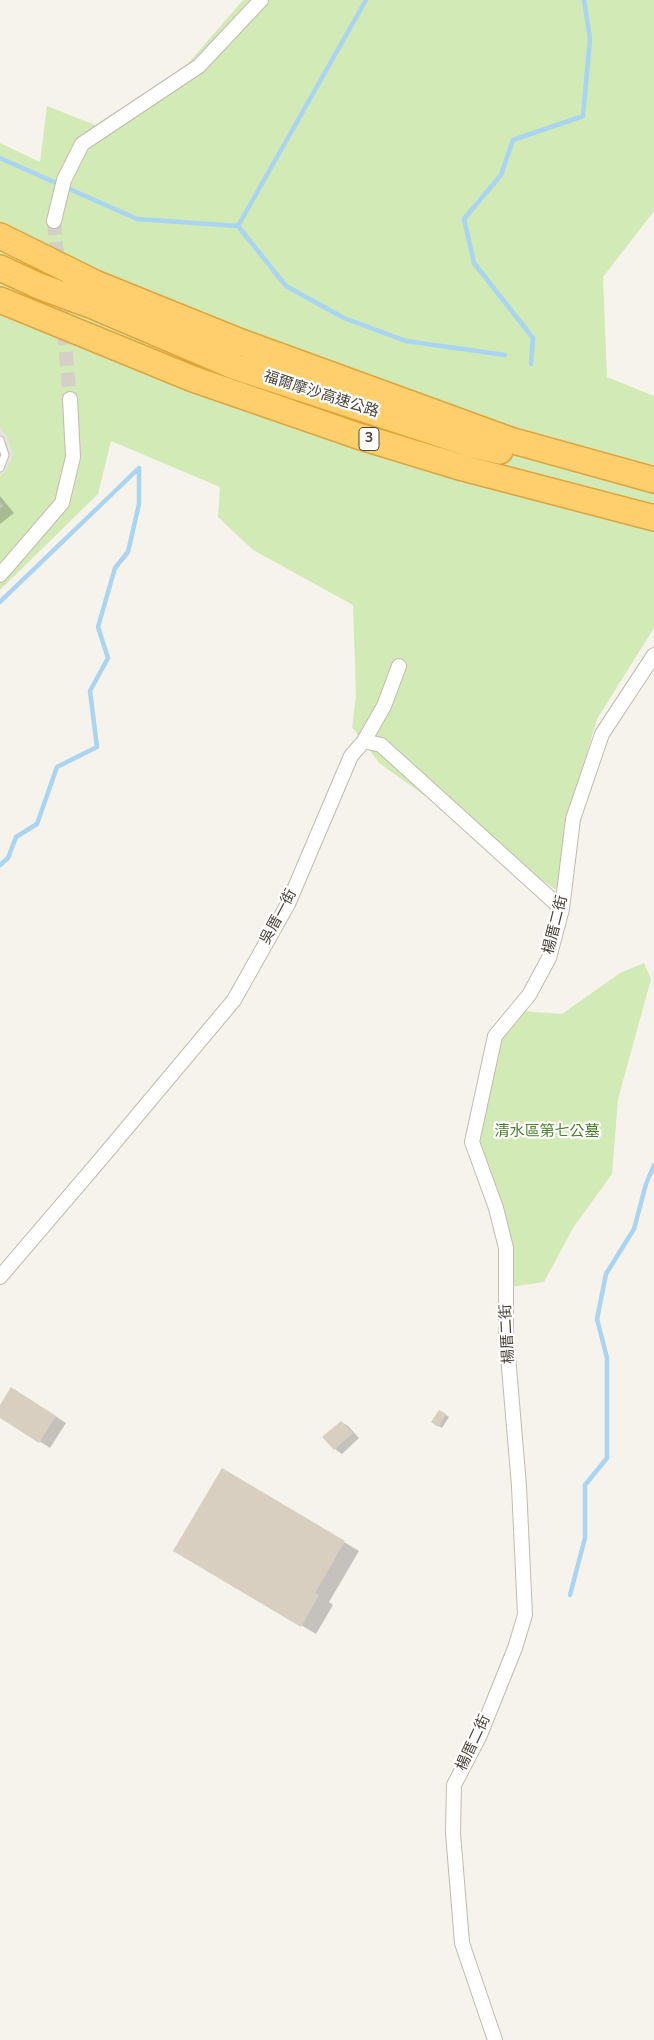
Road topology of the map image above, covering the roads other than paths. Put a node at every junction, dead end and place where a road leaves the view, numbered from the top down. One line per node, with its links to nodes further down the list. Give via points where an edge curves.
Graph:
1 (261, 0): 2 (street, via 199,66 82,144 64,180)
2 (54, 221)
3 (0, 236): 9 (highway, via 95,283 241,342 510,440)
4 (0, 268): 10 (highway, 福爾摩沙高速公路 / 3, via 245,370 470,444)
5 (0, 300): 11 (highway, 福爾摩沙高速公路 / 3, via 193,378 358,436 462,468)
6 (70, 399): 12 (street, via 73,457 62,503)
7 (0, 440): 8 (lane, via 6,455)
8 (0, 468)
9 (654, 480)
10 (654, 486)
11 (654, 518)
12 (0, 576)
13 (654, 655): 16 (street, 楊厝二街, via 602,734 573,819)
14 (399, 666): 15 (street, 吳厝一街, via 384,706)
15 (364, 741): 16 (street, via 381,745); 17 (street, 吳厝一街, via 351,756 288,904 234,1000)
16 (562, 909): 18 (street, 楊厝二街, via 549,958 529,995 495,1036 472,1142 496,1208 506,1248 506,1332 519,1486 525,1615 480,1735 454,1785 453,1833 462,1942)
17 (0, 1277)
18 (495, 2040)

